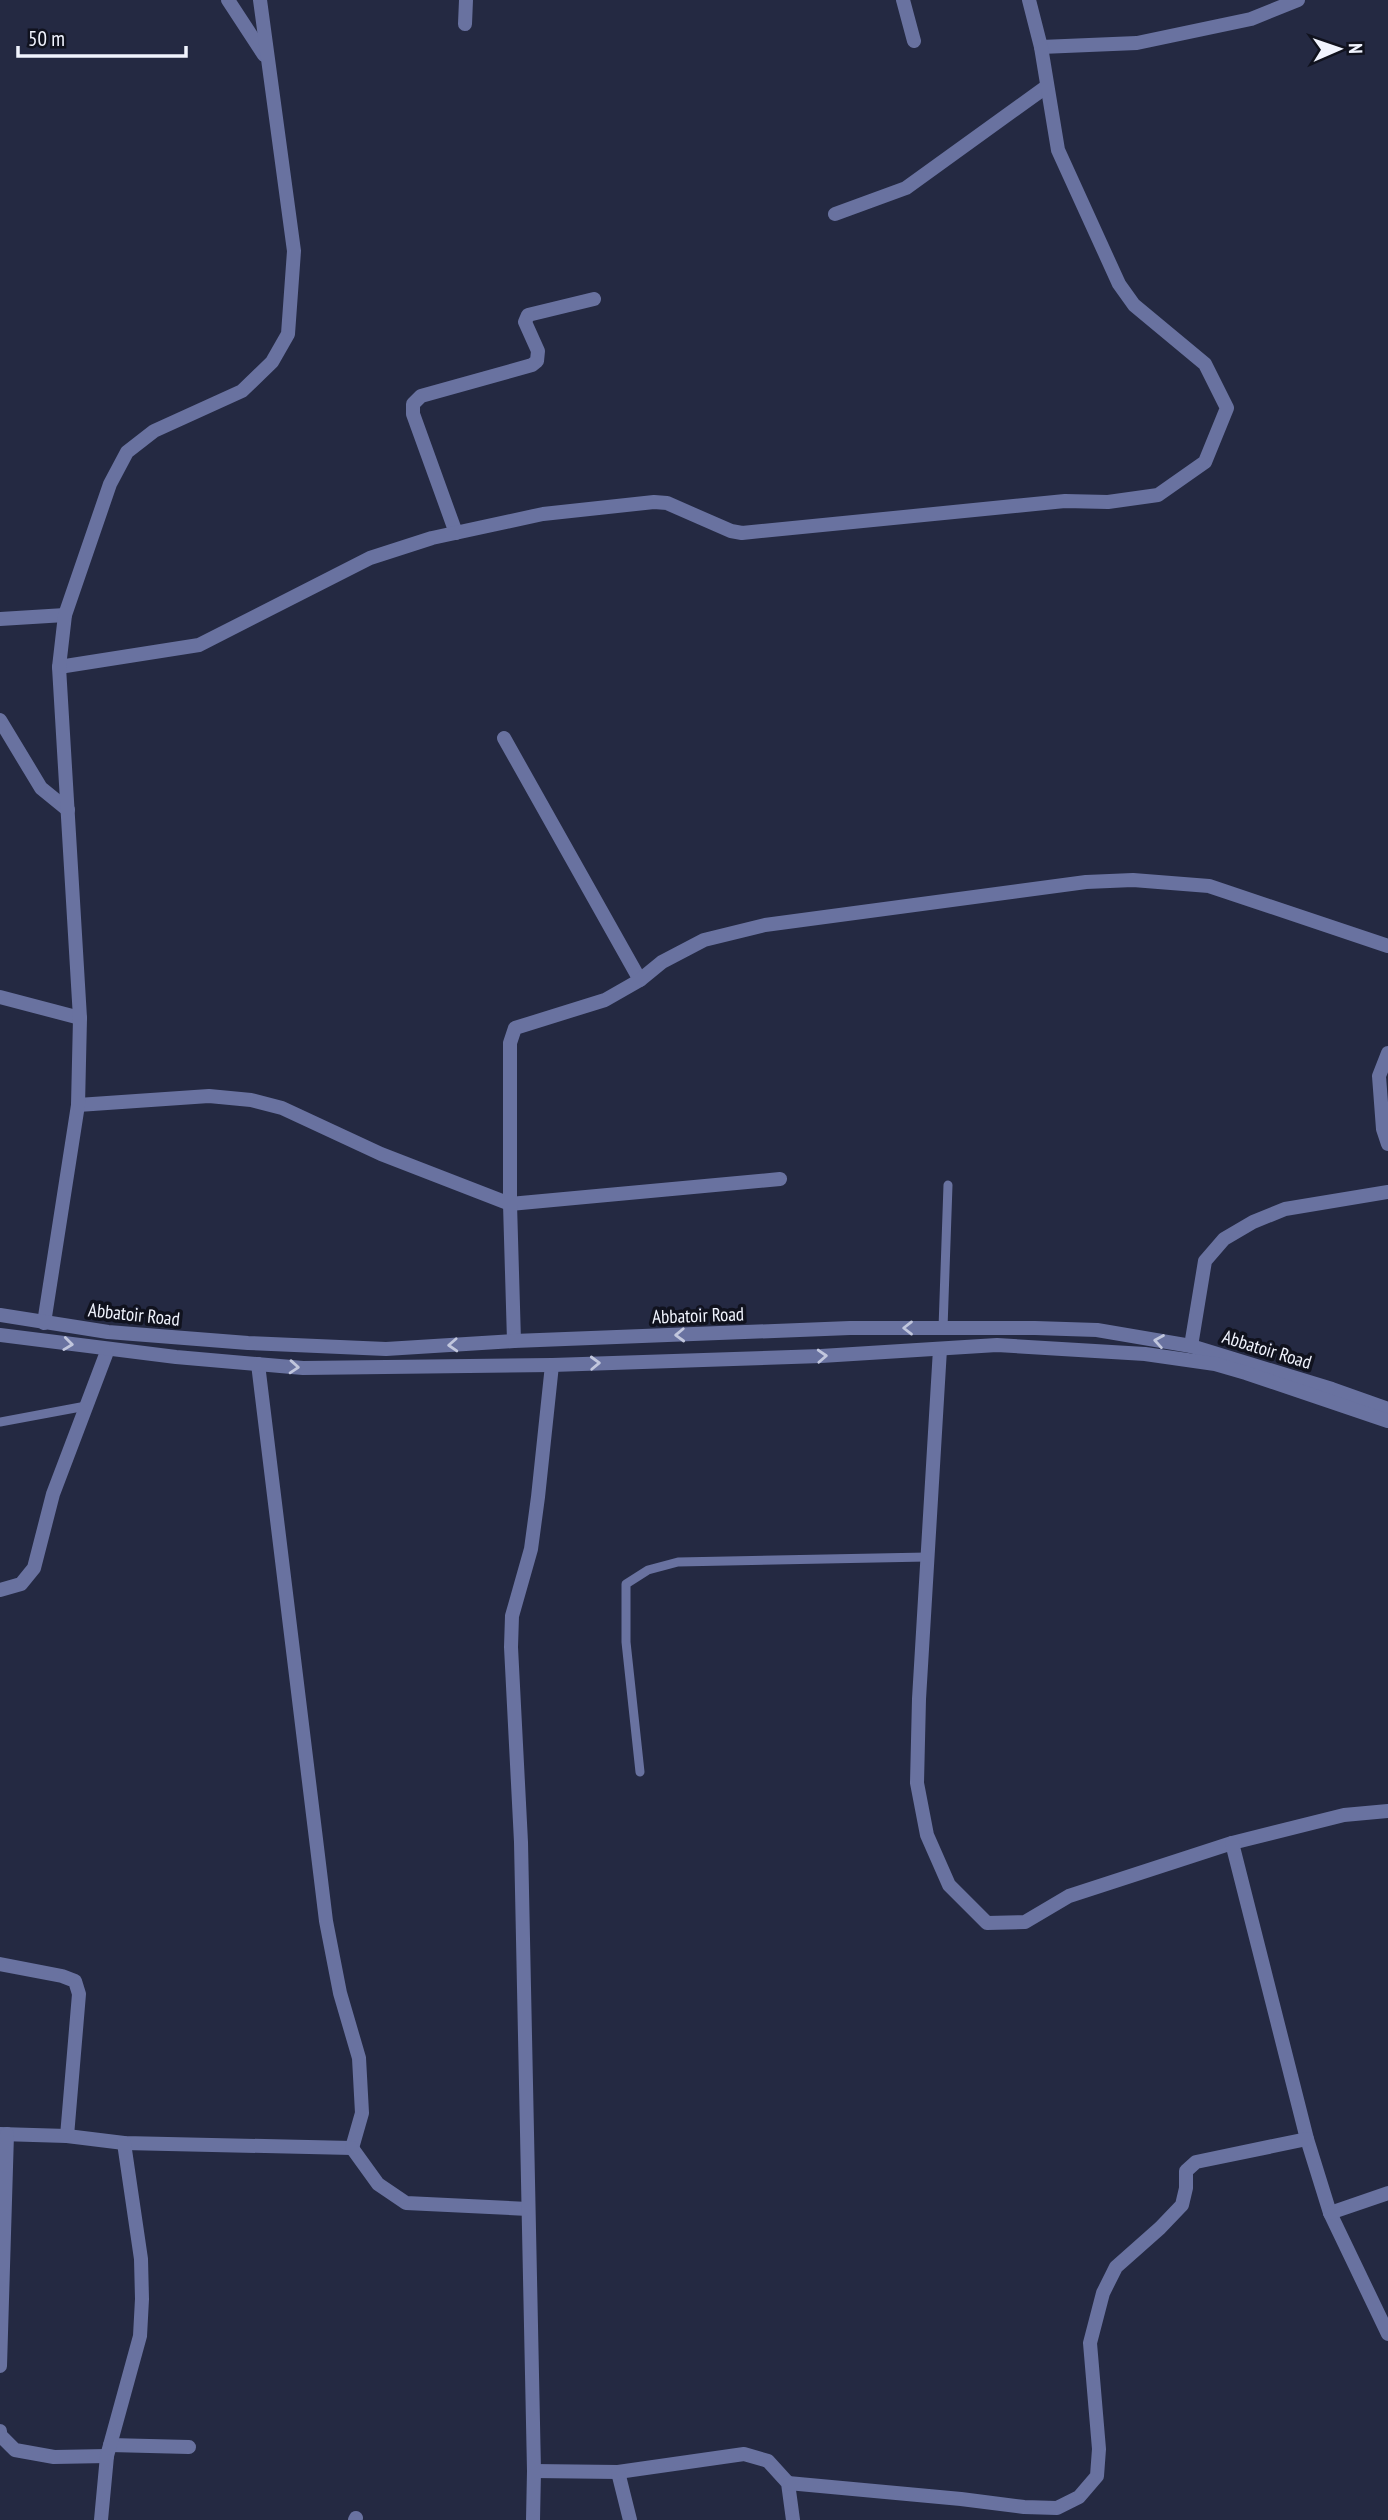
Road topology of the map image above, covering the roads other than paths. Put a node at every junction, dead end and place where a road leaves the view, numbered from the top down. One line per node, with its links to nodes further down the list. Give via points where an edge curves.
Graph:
1 (228, 0): 10 (street)
2 (260, 0): 10 (street)
3 (466, 0): 7 (street)
4 (903, 0): 8 (street)
5 (1029, 0): 9 (street)
6 (1298, 0): 9 (street, via 1251,19 1137,43)
7 (465, 24)
8 (915, 41)
9 (1041, 47): 11 (street)
10 (267, 59): 15 (street, via 294,251 288,334 272,362 243,391 154,431 127,452 110,484)
11 (1046, 87): 12 (street, via 915,183); 14 (street, via 1058,150 1119,284 1134,305 1205,364 1227,408 1205,462 1158,495 1108,502 1065,500 742,533 654,502 543,514)
12 (835, 214)
13 (594, 299): 14 (street, via 528,315 525,322 538,351 532,365 421,396 413,404 412,414)
14 (456, 533): 17 (street, via 370,558 199,645)
15 (65, 615): 16 (street); 17 (street)
16 (0, 619)
17 (60, 667): 20 (street)
18 (0, 720): 20 (street, via 41,788)
19 (504, 738): 22 (street)
20 (68, 810): 24 (street)
21 (1388, 946): 22 (street, via 1209,886 1086,881 765,925 704,940 662,962)
22 (640, 980): 31 (street, via 605,1000 515,1028 510,1043)
23 (0, 997): 24 (street)
24 (80, 1018): 26 (street)
25 (1388, 1053): 27 (street, via 1379,1076)
26 (78, 1105): 31 (street, via 209,1096 251,1100 282,1108 381,1154); 33 (street)
27 (1388, 1144)
28 (780, 1179): 31 (street)
29 (948, 1185): 34 (lane)
30 (1388, 1192): 37 (street, via 1285,1209 1224,1239 1205,1261)
31 (510, 1204): 36 (street)
32 (0, 1315): 33 (street, Abbatoir Road)
33 (44, 1323): 36 (street, Abbatoir Road, one-way to 33, via 372,1348 235,1342)
34 (943, 1328): 36 (street, Abbatoir Road, one-way to 36); 37 (street, Abbatoir Road, one-way to 34, via 1097,1330)
35 (0, 1335): 38 (street, Abbatoir Road, one-way to 38)
36 (514, 1341)
37 (1191, 1346): 43 (street, Abbatoir Road)
38 (108, 1349): 40 (street, Abbatoir Road); 42 (street)
39 (940, 1349): 41 (street, Abbatoir Road, one-way to 39); 44 (street, Abbatoir Road, via 997,1345 1145,1354 1215,1364); 46 (street)
40 (258, 1364): 41 (street, Abbatoir Road, one-way to 41, via 303,1368); 56 (street, via 326,1921 359,2058 362,2113)
41 (552, 1365): 58 (street, via 531,1549 512,1616 511,1647 522,1842)
42 (86, 1406): 45 (lane); 47 (street, via 53,1494 34,1568 20,1584)
43 (1388, 1409)
44 (1388, 1421)
45 (0, 1422)
46 (927, 1557): 48 (lane, via 678,1562 648,1570 626,1584 626,1642); 50 (street, via 917,1783 927,1835 949,1885 987,1923 1025,1922 1069,1896)
47 (0, 1590)
48 (640, 1772)
49 (1388, 1811): 50 (street, via 1344,1815)
50 (1233, 1843): 54 (street)
51 (0, 1964): 53 (street, via 75,1982 79,1994)
52 (4, 2134): 53 (street); 61 (street)
53 (66, 2136): 55 (street)
54 (1307, 2139): 59 (street); 68 (street, via 1196,2162 1186,2171 1182,2205 1116,2267 1103,2293 1090,2343 1097,2476)
55 (124, 2143): 56 (street); 64 (street, via 141,2259 142,2299 140,2336)
56 (352, 2148): 58 (street, via 378,2184 406,2203)
57 (1388, 2193): 59 (street)
58 (528, 2209): 65 (street)
59 (1330, 2213): 60 (street)
60 (1388, 2334)
61 (0, 2366)
62 (0, 2431): 64 (street, via 15,2450 54,2457)
63 (189, 2447): 64 (street)
64 (108, 2451): 69 (street)
65 (534, 2471): 66 (street); 70 (street)
66 (618, 2472): 67 (street, via 744,2454 768,2461); 71 (street)
67 (788, 2483): 68 (street, via 961,2499); 72 (street)
68 (1057, 2514)
69 (101, 2520)
70 (533, 2520)
71 (630, 2520)
72 (793, 2520)

